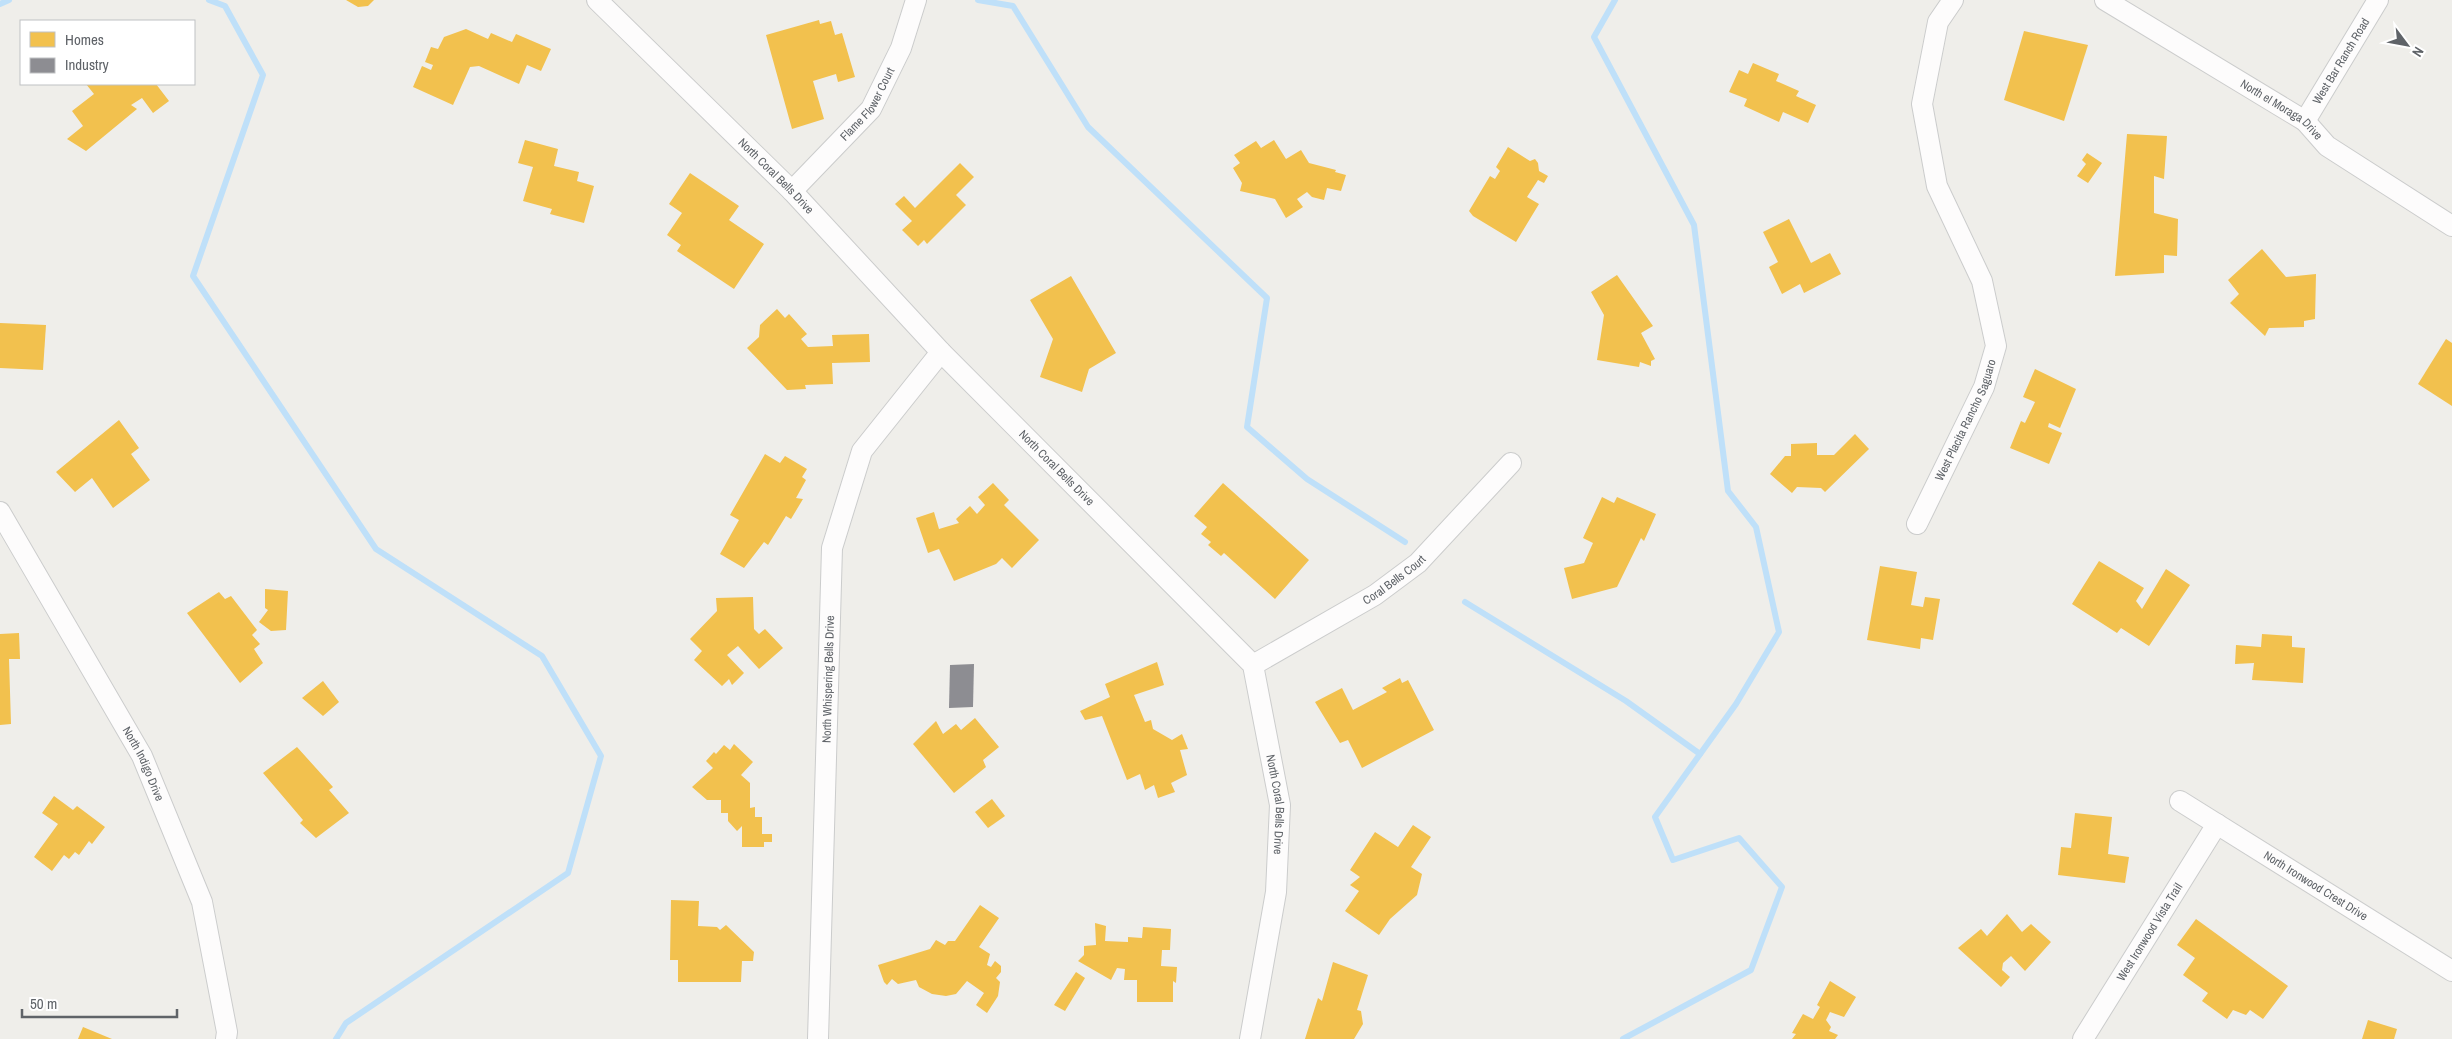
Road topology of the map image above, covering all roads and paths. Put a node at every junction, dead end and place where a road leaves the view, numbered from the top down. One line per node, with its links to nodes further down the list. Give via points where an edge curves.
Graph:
1 (597, 0): 7 (street, North Coral Bells Drive)
2 (916, 0): 7 (street, Flame Flower Court, via 901,48 871,109)
3 (1952, 0): 12 (street, West Placita Rancho Saguaro, via 1938,22 1922,104 1937,186 1982,281 1996,346 1984,387)
4 (2105, 0): 6 (street, North el Moraga Drive)
5 (2378, 0): 6 (street, West Bar Ranch Road)
6 (2305, 121): 8 (street, North el Moraga Drive, via 2327,146)
7 (792, 191): 9 (street, North Coral Bells Drive)
8 (2452, 226)
9 (941, 352): 13 (street, North Coral Bells Drive); 18 (street, North Whispering Bells Drive, via 862,451 832,548)
10 (1511, 463): 13 (street, Coral Bells Court, via 1418,563 1375,595)
11 (0, 512): 17 (street, North Indigo Drive, via 142,756 202,902)
12 (1917, 524)
13 (1252, 665): 19 (street, North Coral Bells Drive, via 1280,805 1276,892)
14 (2180, 801): 15 (street, North Ironwood Crest Drive)
15 (2217, 824): 16 (street, North Ironwood Crest Drive); 20 (street, West Ironwood Vista Trail)
16 (2452, 971)
17 (226, 1039)
18 (818, 1039)
19 (1250, 1039)
20 (2083, 1039)

